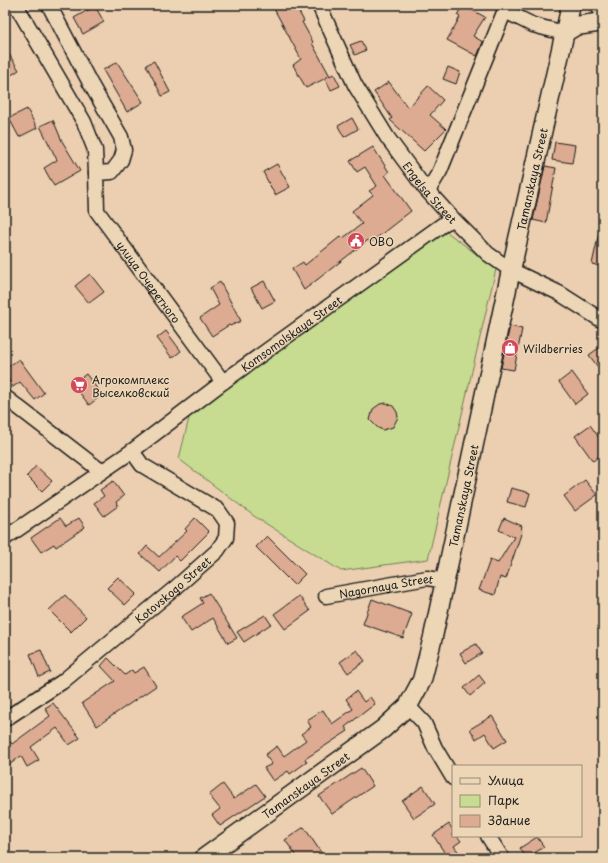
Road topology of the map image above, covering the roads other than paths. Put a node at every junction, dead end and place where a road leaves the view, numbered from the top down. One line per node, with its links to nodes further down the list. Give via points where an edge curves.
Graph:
1 (16, 5): 10 (street, улица Очеретного, via 84,122 96,150)
2 (49, 5): 10 (street, via 121,136 124,150 121,160 112,172)
3 (319, 5): 11 (street, Engelsa Street, via 355,85 387,137)
4 (571, 5): 9 (street, Tamanskaya Street)
5 (599, 5): 7 (street)
6 (506, 8): 9 (street, via 533,25); 11 (street, via 440,171)
7 (603, 9)
8 (603, 22): 9 (street, via 576,26)
9 (564, 34): 13 (street, Tamanskaya Street)
10 (96, 173): 15 (street, улица Очеретного, via 97,211)
11 (428, 191): 12 (street, Engelsa Street)
12 (452, 218): 13 (street, Engelsa Street, via 488,254); 15 (street, Komsomolskaya Street)
13 (511, 270): 14 (street, Engelsa Street, via 559,293); 20 (street, Tamanskaya Street)
14 (603, 321)
15 (223, 382): 17 (street, Komsomolskaya Street)
16 (5, 398): 18 (street)
17 (132, 451): 18 (street, Komsomolskaya Street); 23 (street, Kotovskogo Street, via 142,465 218,510 227,523 226,538 217,551 174,589 62,682)
18 (101, 471): 19 (street, Komsomolskaya Street)
19 (5, 538)
20 (446, 581): 21 (street, Nagornaya Street, via 427,578); 22 (street, Tamanskaya Street, via 422,680)
21 (326, 596)
22 (408, 706): 24 (street, via 424,723); 26 (street, Tamanskaya Street, via 383,729)
23 (5, 719)
24 (452, 776)
25 (489, 837): 27 (street)
26 (204, 858)
27 (502, 858)

